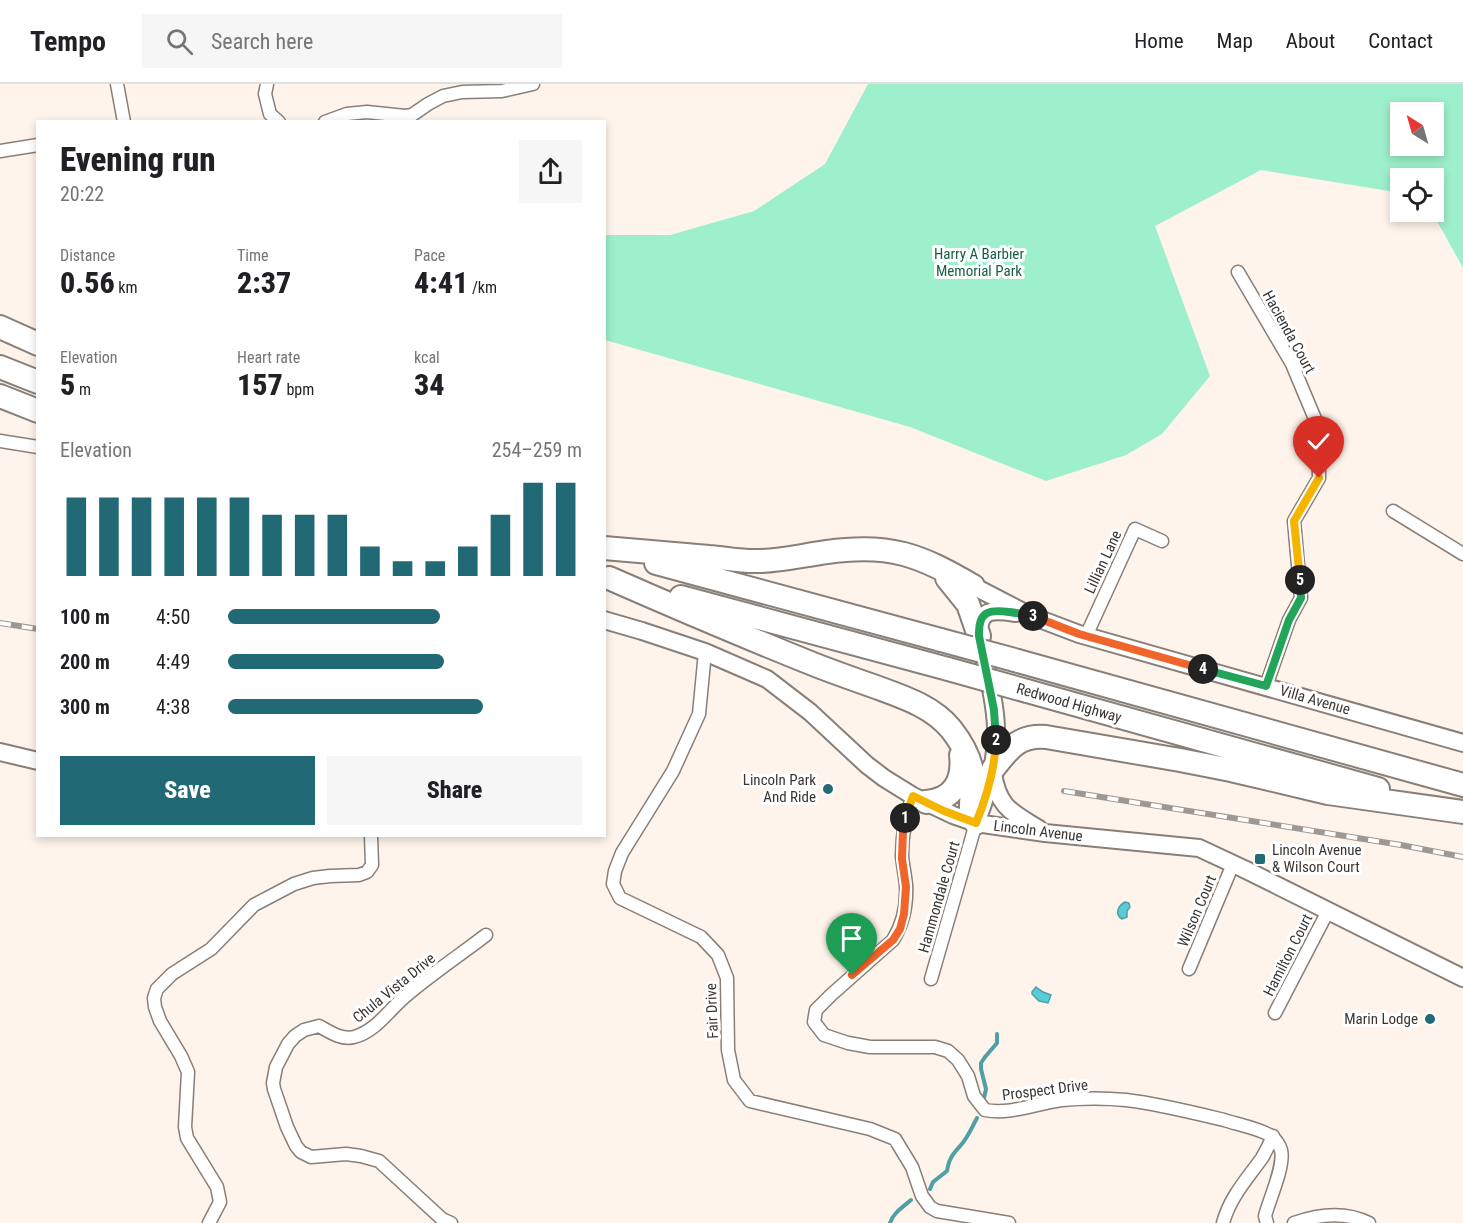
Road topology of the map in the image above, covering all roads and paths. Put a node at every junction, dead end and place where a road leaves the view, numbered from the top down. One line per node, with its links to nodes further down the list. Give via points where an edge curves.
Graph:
1 (117, 84): 4 (street)
2 (267, 84): 5 (street, via 270,114)
3 (533, 84): 6 (street, via 502,92 444,96 405,117 367,112)
4 (124, 120)
5 (277, 120)
6 (330, 120)
7 (36, 145): 8 (street)
8 (0, 151)
9 (1238, 272): 31 (street, Hacienda Court, via 1292,364 1318,426 1319,478 1294,521 1301,598 1289,620)
10 (0, 327): 11 (highway)
11 (36, 343)
12 (0, 367): 13 (highway)
13 (36, 381)
14 (0, 396): 15 (highway)
15 (36, 410)
16 (0, 441): 17 (street)
17 (36, 447)
18 (1393, 511): 22 (street)
19 (1162, 541): 29 (street, Lillian Lane, via 1135,529)
20 (606, 548): 23 (highway, via 757,561 870,548 898,552)
21 (606, 549): 37 (highway, Redwood Highway, bridge)
22 (1463, 554)
23 (935, 565): 25 (highway); 28 (highway, via 968,604)
24 (607, 577): 32 (highway, via 913,702 943,720); 39 (highway, Redwood Highway, bridge)
25 (973, 586): 26 (main road, Villa Avenue)
26 (1029, 615): 28 (main road, Villa Avenue, via 991,611 981,619); 29 (main road, Villa Avenue)
27 (606, 621): 30 (main road, Lincoln Avenue)
28 (979, 636): 36 (main road, via 995,719)
29 (1086, 636): 31 (main road, Villa Avenue)
30 (705, 652): 38 (main road, Lincoln Avenue, via 767,679 810,712 867,765); 53 (street, Fair Drive, via 699,714 674,771 622,853 613,885 620,898 701,937 718,955 727,978 728,1050 734,1080 750,1101 870,1129 895,1139 930,1207)
31 (1266, 686): 33 (main road, Villa Avenue)
32 (959, 742): 38 (highway, via 962,766 958,782 936,801); 40 (highway, via 972,773 970,811)
33 (1463, 743)
34 (0, 752): 35 (main road)
35 (36, 761)
36 (993, 769): 39 (highway, via 1017,743 1046,737 1180,760 1328,793); 40 (main road); 41 (main road, via 996,789 1004,804)
37 (1463, 784)
38 (919, 799): 40 (main road, Lincoln Avenue); 50 (street, Prospect Drive, via 906,816 903,831 906,887 900,929 893,940 816,1010 814,1022 824,1035 870,1047 935,1047 948,1051 958,1060 974,1096 985,1110 1061,1100 1126,1100 1242,1125)
39 (1463, 812)
40 (976, 823): 41 (main road, Lincoln Avenue); 48 (street, Hammondale Court)
41 (1045, 832): 43 (main road, Lincoln Avenue, via 1199,848)
42 (371, 837): 51 (street, via 372,865 367,872 313,878 254,905 211,949 162,982 153,998 160,1021 188,1072 187,1138 217,1187 219,1202)
43 (1233, 864): 44 (main road, Lincoln Avenue); 46 (street, Wilson Court)
44 (1328, 911): 47 (main road, Lincoln Avenue); 49 (street, Hamilton Court)
45 (486, 935): 52 (street, Chula Vista Drive, via 362,1034 346,1038 319,1026 295,1036 280,1057 273,1083 286,1127 301,1152 311,1157 346,1154 379,1161)
46 (1189, 969)
47 (1463, 978)
48 (931, 979)
49 (1275, 1013)
50 (1273, 1136): 54 (street, via 1232,1198); 55 (street, via 1281,1150 1281,1165 1266,1210)
51 (209, 1223)
52 (451, 1223)
53 (1009, 1223)
54 (1223, 1223)
55 (1267, 1223)
56 (1294, 1223): 57 (street, via 1324,1214)
57 (1369, 1223)

